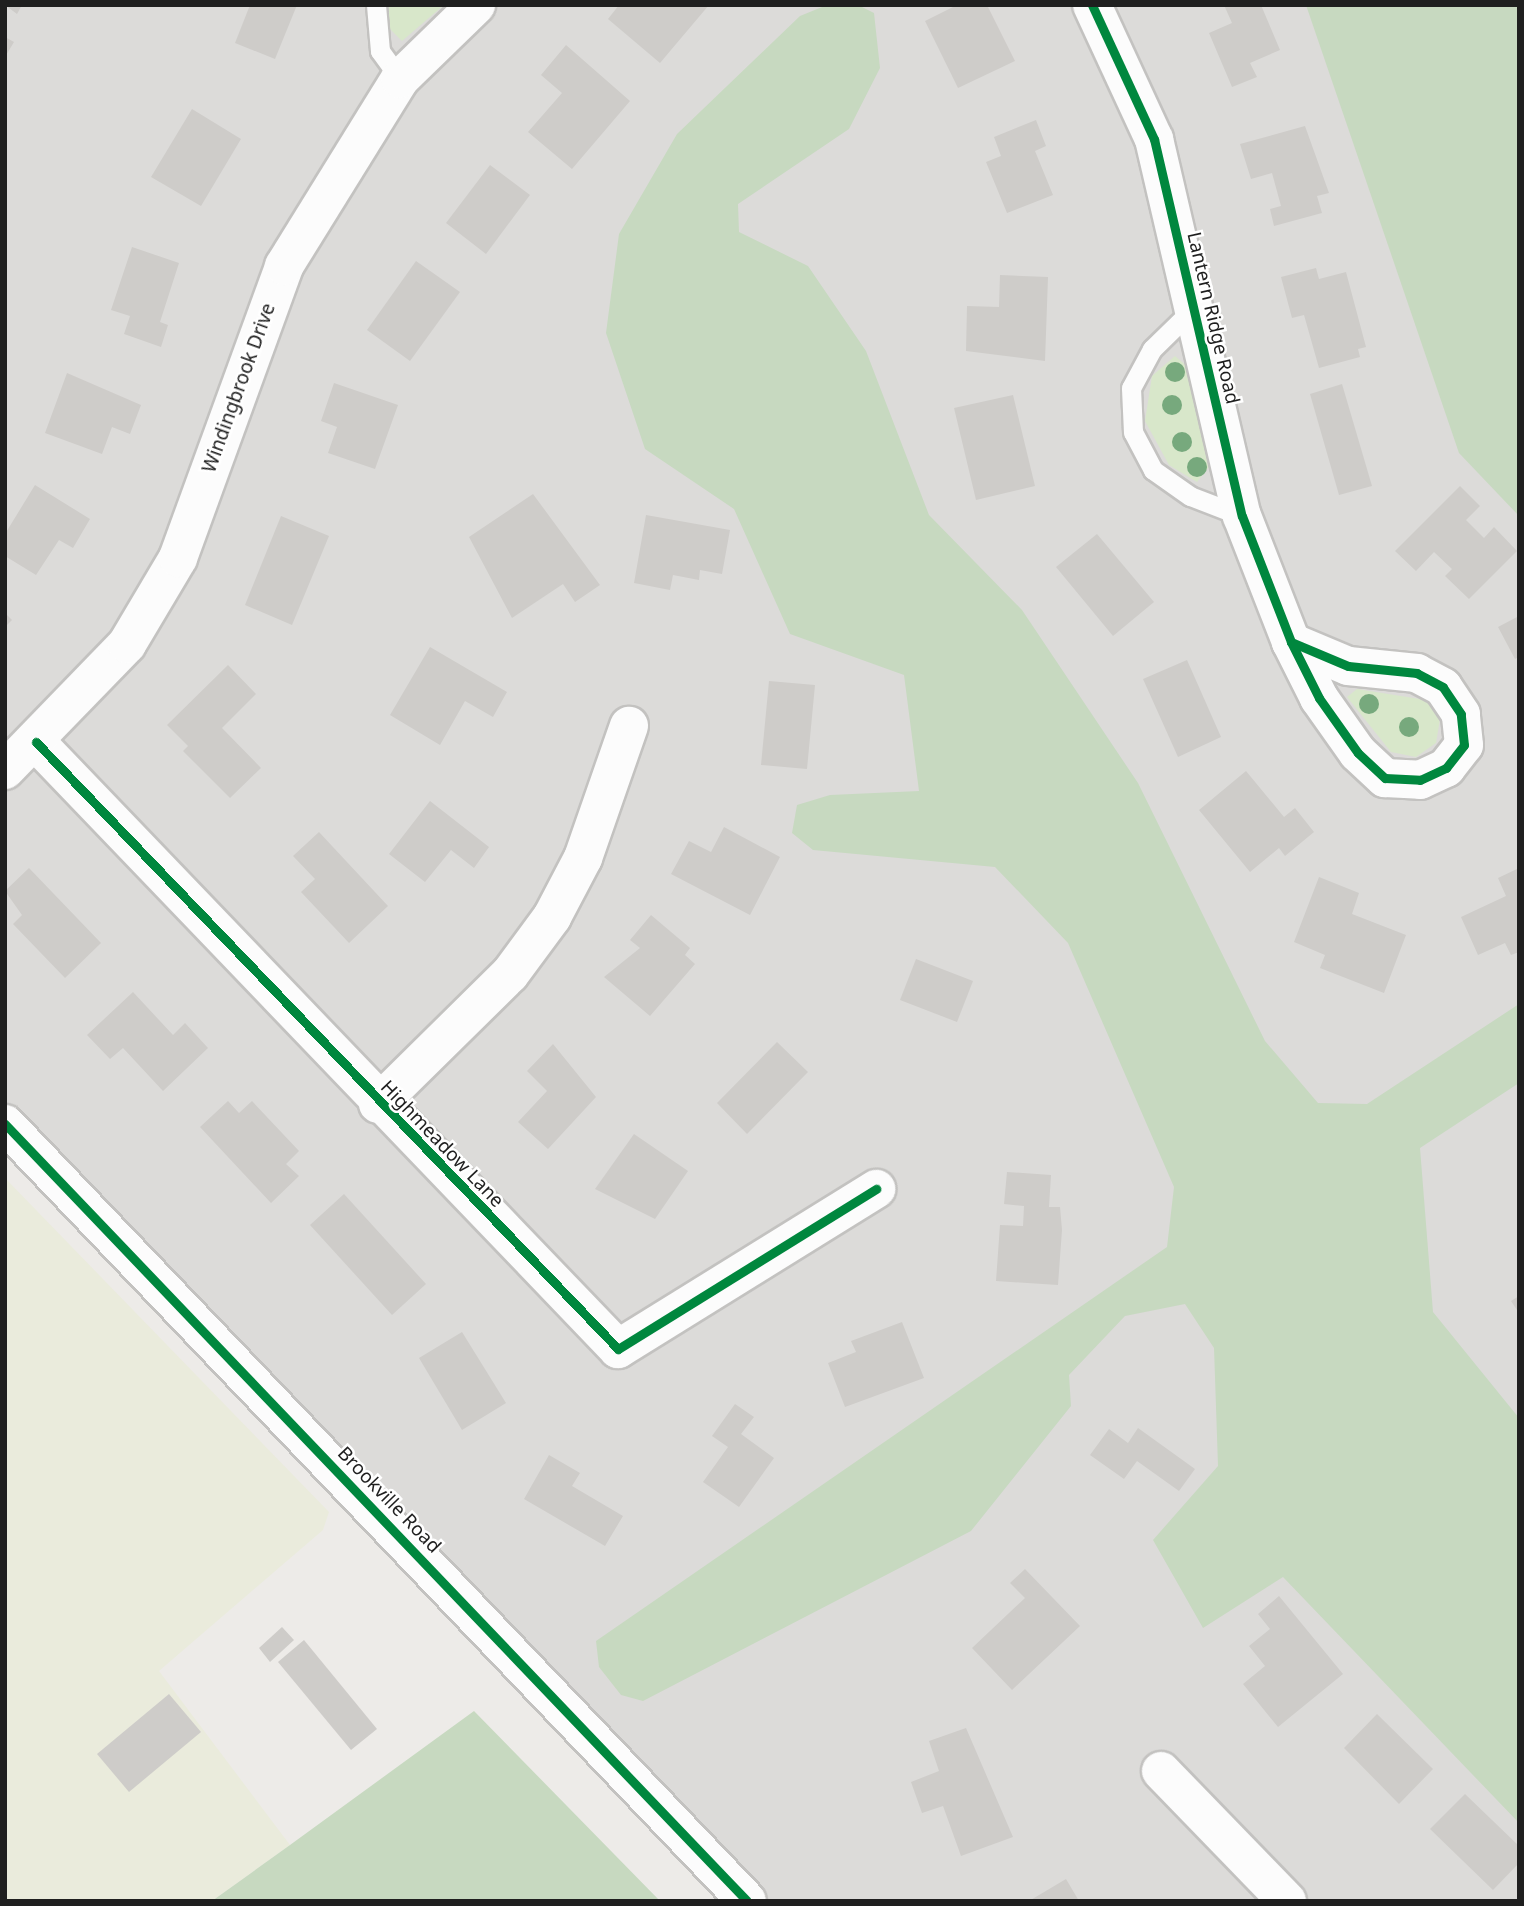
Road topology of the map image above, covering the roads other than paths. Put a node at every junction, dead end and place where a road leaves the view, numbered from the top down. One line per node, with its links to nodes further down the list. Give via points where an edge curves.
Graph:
1 (376, 5): 4 (lane, via 380,51)
2 (477, 5): 4 (street, Windingbrook Drive)
3 (1093, 5): 5 (street, Lantern Ridge Road, via 1154,139)
4 (400, 79): 9 (street, Windingbrook Drive, via 284,266 178,558 127,644)
5 (1192, 310): 6 (street, Lantern Ridge Road); 6 (lane, via 1152,349 1131,388 1133,432 1153,470 1190,496)
6 (1242, 516): 7 (street, Lantern Ridge Road)
7 (1291, 642): 7 (street, Lantern Ridge Road, via 1348,666 1417,673 1443,687 1461,715 1464,745 1446,768 1420,780 1385,778 1357,753 1319,698)
8 (629, 726): 11 (street, via 583,858 552,917 510,974)
9 (36, 742): 10 (street, Windingbrook Drive); 11 (street, Highmeadow Lane)
10 (5, 770)
11 (379, 1104): 13 (street, Highmeadow Lane, via 618,1349)
12 (5, 1124): 15 (street, Brookville Road)
13 (876, 1189)
14 (1161, 1771): 16 (street)
15 (747, 1901)
16 (1287, 1901)

